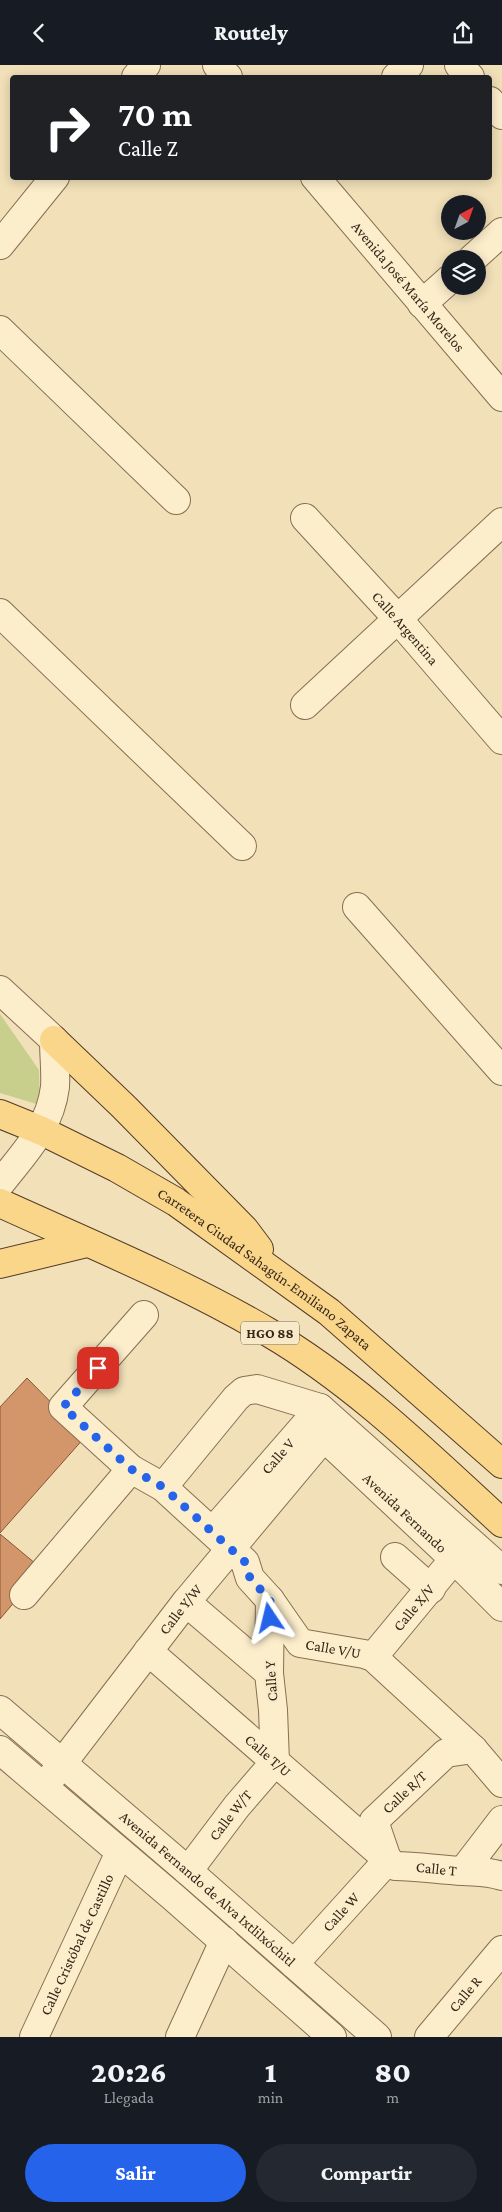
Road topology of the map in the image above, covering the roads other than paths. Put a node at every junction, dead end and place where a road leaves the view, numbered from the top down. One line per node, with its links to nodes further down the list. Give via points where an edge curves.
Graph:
1 (146, 65): 5 (street)
2 (217, 65): 6 (street)
3 (410, 65): 7 (street)
4 (459, 65): 8 (street)
5 (138, 75)
6 (226, 75)
7 (398, 75)
8 (468, 75)
9 (492, 103): 10 (street)
10 (502, 115)
11 (53, 180): 14 (street)
12 (318, 180): 17 (street, Avenida José María Morelos)
13 (502, 232): 15 (street)
14 (0, 245)
15 (482, 250)
16 (441, 287): 17 (street)
17 (422, 304): 19 (street, Avenida José María Morelos)
18 (0, 330): 20 (street)
19 (502, 397)
20 (176, 501)
21 (305, 519): 24 (street, Calle Argentina)
22 (502, 522): 24 (street)
23 (0, 613): 27 (street)
24 (397, 618): 25 (street); 26 (street, Calle Argentina)
25 (305, 705)
26 (502, 740)
27 (242, 846)
28 (357, 907): 31 (street)
29 (0, 990): 30 (street)
30 (54, 1040): 33 (street, via 55,1086); 38 (main road, via 244,1229)
31 (502, 1071)
32 (0, 1114): 33 (main road, Carretera Ciudad Sahagún-Emiliano Zapata)
33 (42, 1131): 34 (street); 38 (main road, Carretera Ciudad Sahagún-Emiliano Zapata, via 176,1202)
34 (0, 1184)
35 (0, 1203): 36 (main road, HGO 88)
36 (87, 1243): 37 (main road); 40 (main road, HGO 88, via 200,1295 261,1328)
37 (0, 1264)
38 (276, 1273): 42 (main road, Carretera Ciudad Sahagún-Emiliano Zapata, via 329,1312)
39 (144, 1315): 43 (street, Calle V/U, via 63,1407)
40 (344, 1383): 41 (street, Calle V); 45 (main road, HGO 88)
41 (317, 1422): 44 (street, via 257,1389 244,1391); 46 (street, Calle V); 48 (street, Avenida Fernando); 49 (street)
42 (502, 1465)
43 (131, 1469): 44 (street, Calle V/U); 51 (street)
44 (163, 1487): 46 (street, Calle V/U)
45 (502, 1523)
46 (222, 1539): 52 (street, Calle V/U, via 245,1562 250,1578); 53 (street, Calle Y/W)
47 (395, 1557): 50 (street)
48 (454, 1559): 50 (street, Calle X/V); 54 (street, Avenida Fernando)
49 (502, 1570)
50 (430, 1589): 56 (street, Calle X/V)
51 (24, 1595)
52 (270, 1600): 56 (street, Calle V/U, via 300,1643); 57 (street, Calle Y)
53 (186, 1602): 55 (street, Calle Y/W); 57 (street)
54 (502, 1607)
55 (148, 1651): 60 (street, Calle T/U); 61 (street, Calle Y/W)
56 (373, 1657): 59 (street, Calle V/U)
57 (269, 1673): 60 (street, Calle Y)
58 (10, 1739): 61 (street, Avenida Fernando de Alva Ixtlilxóchitl)
59 (473, 1749): 62 (street, Calle V/U); 65 (street, Calle R/T, via 446,1753 374,1821)
60 (275, 1762): 65 (street, Calle T/U); 66 (street, Calle W/T)
61 (54, 1773): 64 (street, Avenida Fernando de Alva Ixtlilxóchitl); 66 (street, Avenida Fernando de Alva Ixtlilxóchitl, via 104,1799)
62 (502, 1783)
63 (502, 1820): 67 (street)
64 (120, 1852): 68 (street, Avenida Fernando de Alva Ixtlilxóchitl); 71 (street, Calle Cristóbal de Castillo)
65 (388, 1860): 67 (street, Calle T, via 395,1866); 70 (street, Calle W)
66 (188, 1871): 70 (street, Avenida Fernando de Alva Ixtlilxóchitl)
67 (484, 1873)
68 (224, 1941): 72 (street); 73 (street, Avenida Fernando de Alva Ixtlilxóchitl)
69 (502, 1950): 75 (street, Calle R)
70 (294, 1964): 74 (street, Avenida Fernando de Alva Ixtlilxóchitl)
71 (34, 2037)
72 (180, 2037)
73 (332, 2037)
74 (377, 2037)
75 (429, 2037)

